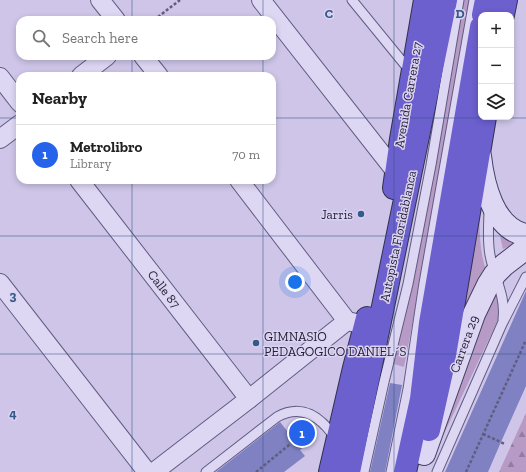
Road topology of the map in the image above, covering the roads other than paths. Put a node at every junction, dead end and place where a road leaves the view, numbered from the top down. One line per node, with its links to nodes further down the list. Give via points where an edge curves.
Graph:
1 (100, 0): 12 (street)
2 (262, 0): 13 (street)
3 (352, 0): 20 (lane)
4 (425, 0): 20 (highway, Avenida Carrera 27)
5 (446, 0): 45 (highway, Autopista Floridablanca)
6 (459, 0): 46 (lane, via 408,284)
7 (474, 0): 47 (lane, via 408,389)
8 (486, 0): 10 (highway)
9 (506, 0): 11 (highway)
10 (484, 12)
11 (504, 12)
12 (113, 16)
13 (274, 16)
14 (276, 18): 27 (street)
15 (478, 44): 48 (highway, via 430,323 421,399)
16 (102, 60): 18 (street)
17 (146, 60): 19 (street)
18 (87, 72)
19 (156, 72)
20 (412, 73): 27 (highway, Avenida Carrera 27)
21 (0, 77): 22 (street)
22 (16, 98)
23 (484, 120): 26 (highway)
24 (16, 127): 25 (street)
25 (0, 139)
26 (479, 151): 30 (street); 40 (highway, via 443,367)
27 (396, 172): 36 (highway, Avenida Carrera 27, via 373,295)
28 (83, 184): 38 (street, Calle 87)
29 (242, 184): 36 (street)
30 (487, 192): 31 (street, via 494,209 507,225); 33 (lane, via 489,247)
31 (526, 235)
32 (526, 248): 33 (street, Carrera 29)
33 (495, 274): 37 (lane, via 503,298); 40 (street, Carrera 29, via 474,314)
34 (526, 277): 37 (lane)
35 (0, 283): 41 (street)
36 (356, 323): 38 (street); 39 (highway, Avenida Carrera 27)
37 (502, 324): 49 (lane)
38 (249, 399): 42 (street)
39 (337, 441): 43 (lane, via 319,420 308,413 293,410 277,416); 44 (highway, Avenida Carrera 27)
40 (422, 463)
41 (147, 472)
42 (154, 472)
43 (206, 472)
44 (330, 472)
45 (349, 472)
46 (364, 472)
47 (391, 472)
48 (405, 472)
49 (436, 472)

